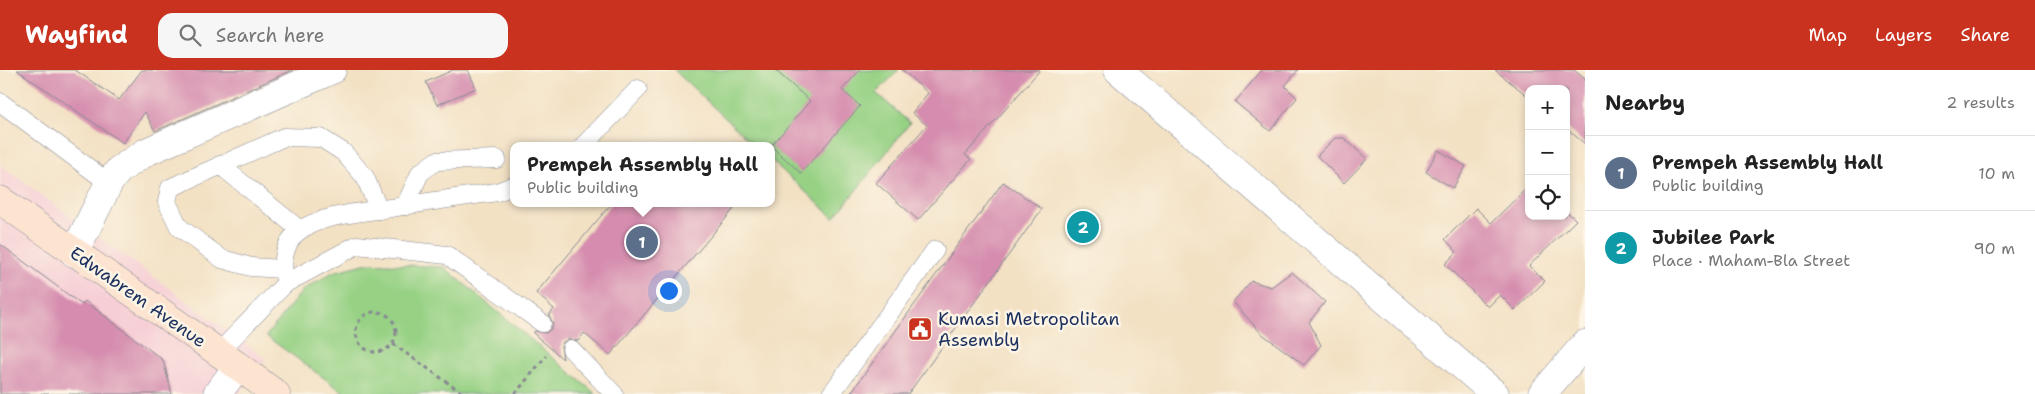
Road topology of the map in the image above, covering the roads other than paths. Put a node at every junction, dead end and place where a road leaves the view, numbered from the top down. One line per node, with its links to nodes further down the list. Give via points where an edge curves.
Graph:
1 (332, 70): 8 (street, via 146,152 119,170)
2 (1131, 74): 25 (street)
3 (638, 89): 5 (lane)
4 (0, 102): 8 (lane)
5 (587, 142)
6 (497, 159): 11 (lane, via 436,161 420,173)
7 (220, 165): 12 (lane, via 284,137 321,138 343,152 365,177); 13 (lane); 16 (lane, via 170,188 167,202 179,227 222,259)
8 (109, 184): 15 (street)
9 (510, 187): 11 (lane)
10 (0, 200): 15 (street, Edwabrem Avenue)
11 (406, 206): 12 (lane)
12 (379, 210): 13 (lane, via 335,216)
13 (300, 230): 16 (lane, via 284,255)
14 (935, 250): 24 (lane)
15 (74, 253): 20 (street, Edwabrem Avenue)
16 (284, 276): 17 (lane, via 357,245 447,255); 20 (lane)
17 (542, 323)
18 (1585, 344): 26 (street)
19 (571, 348): 23 (lane)
20 (229, 359): 21 (street); 22 (street, Edwabrem Avenue)
21 (217, 394)
22 (276, 394)
23 (614, 394)
24 (831, 394)
25 (1495, 394)
26 (1542, 394)

